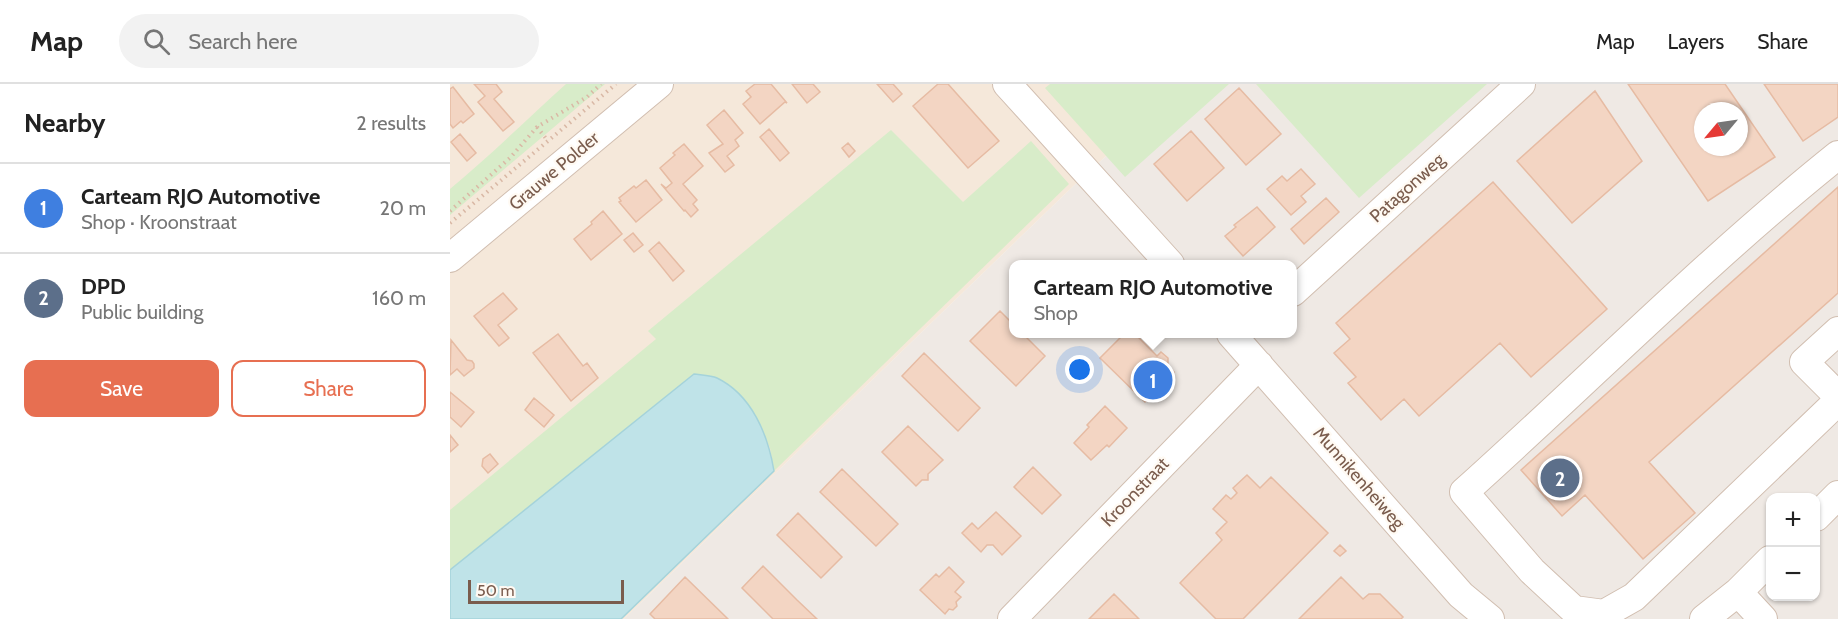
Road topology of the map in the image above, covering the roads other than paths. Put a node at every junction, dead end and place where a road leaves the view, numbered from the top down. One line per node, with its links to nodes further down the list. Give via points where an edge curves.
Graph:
1 (659, 84): 5 (street, Grauwe Polder, via 621,126)
2 (1007, 84): 7 (street)
3 (1521, 84): 8 (street, Patagonweg)
4 (1838, 155): 13 (street, via 1632,336 1464,492 1532,571 1574,610 1604,614 1634,597)
5 (468, 238): 6 (street, Grauwe Polder)
6 (450, 258)
7 (1166, 260)
8 (1297, 288)
9 (1838, 331): 12 (street, via 1804,362)
10 (1240, 338): 11 (street, Munnikenheiweg)
11 (1259, 365): 18 (street, Kroonstraat); 19 (street, Munnikenheiweg, via 1461,595)
12 (1838, 396)
13 (1838, 401)
14 (1838, 495): 15 (street)
15 (1820, 512)
16 (1766, 564): 17 (street)
17 (1738, 592): 20 (street); 21 (street)
18 (1012, 619)
19 (1490, 619)
20 (1704, 619)
21 (1763, 619)

